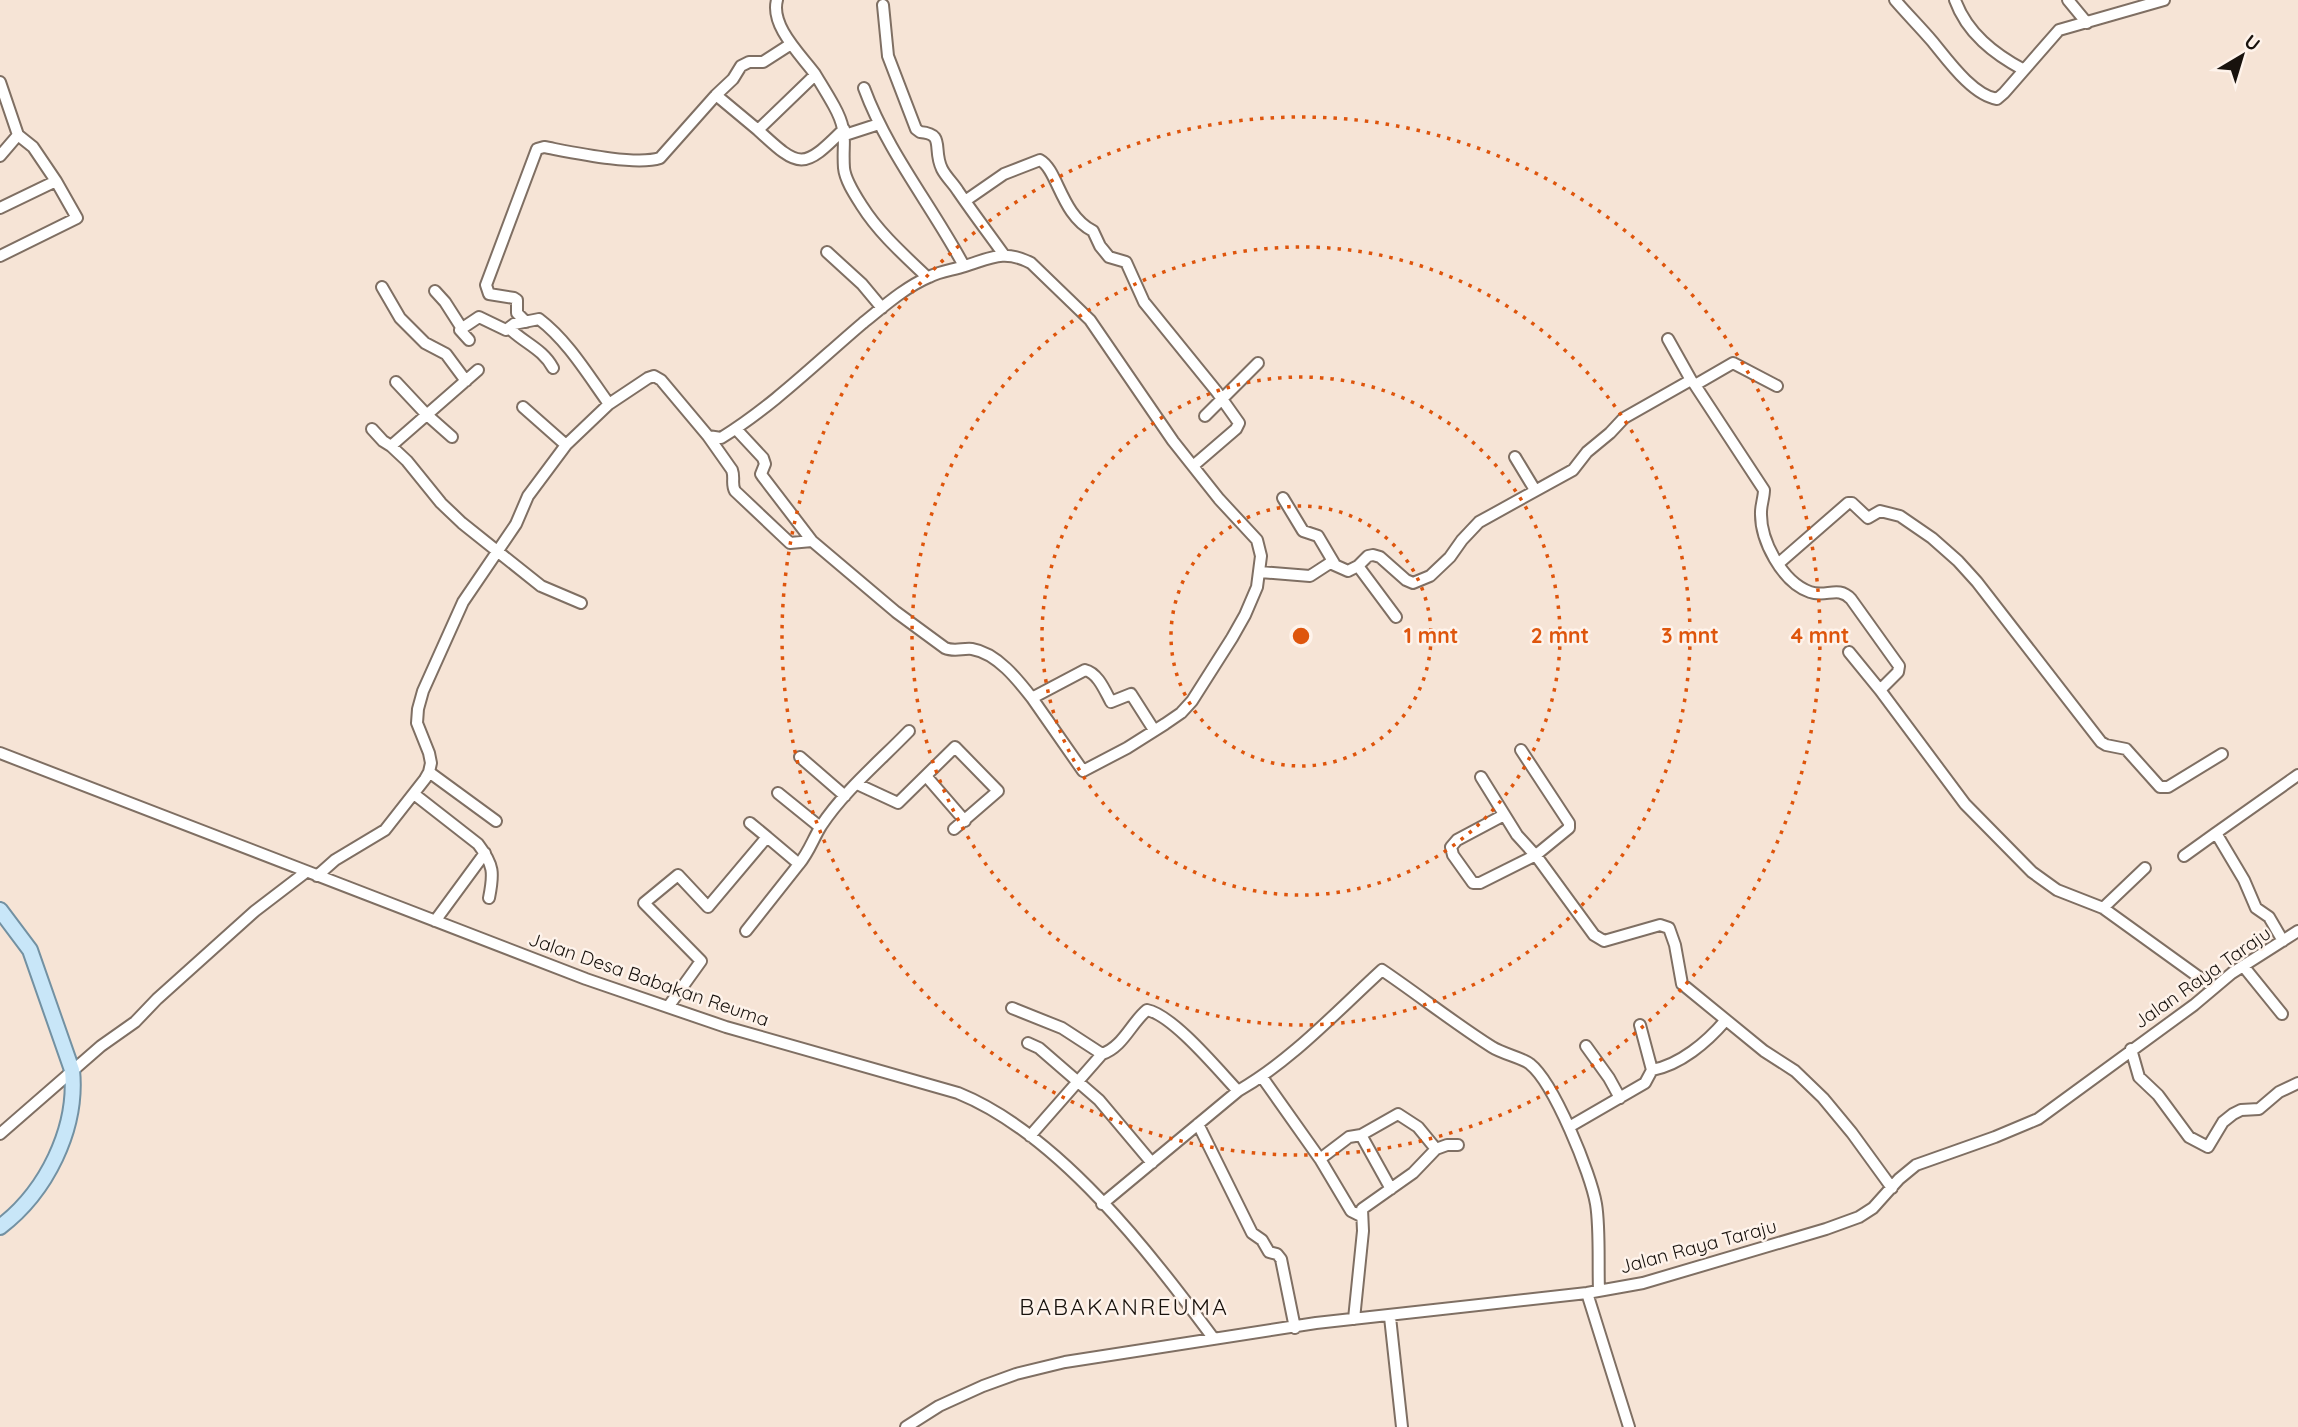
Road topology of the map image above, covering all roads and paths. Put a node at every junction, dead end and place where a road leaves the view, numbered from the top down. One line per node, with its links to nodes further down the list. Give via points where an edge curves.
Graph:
1 (777, 0): 8 (street)
2 (1895, 0): 9 (street, via 1951,67 1988,96 1997,99)
3 (1955, 0): 9 (street, via 1977,37)
4 (2068, 0): 7 (street)
5 (2164, 0): 7 (street)
6 (883, 5): 20 (street, via 888,56 916,128 935,136 936,157)
7 (2087, 23): 9 (street, via 2054,34)
8 (790, 44): 10 (street); 13 (street, via 763,62 741,66)
9 (2024, 70)
10 (815, 75): 15 (street); 16 (street)
11 (0, 83): 17 (street)
12 (864, 88): 14 (street)
13 (716, 95): 15 (street); 30 (street, via 656,160 537,149 486,285 489,294 517,300 517,313)
14 (879, 124): 16 (street); 25 (street)
15 (758, 130): 16 (street, via 798,160 819,155)
16 (844, 132): 26 (street, via 846,176 858,199 876,226)
17 (18, 135): 18 (street); 19 (street, via 33,147)
18 (0, 156)
19 (56, 181): 21 (street); 24 (street, via 77,218)
20 (965, 201): 23 (street); 42 (street, via 1015,170 1040,160 1047,164 1074,216 1093,231 1109,257 1126,262 1144,302)
21 (0, 208)
22 (827, 252): 29 (street)
23 (1004, 255): 25 (street); 54 (street, via 1031,263 1090,320)
24 (0, 256)
25 (964, 267): 26 (street)
26 (927, 277): 29 (street)
27 (382, 287): 38 (street, via 400,318 425,343 446,354)
28 (435, 291): 31 (street)
29 (882, 307): 48 (street)
30 (527, 322): 32 (street); 43 (street, via 534,318 545,323)
31 (461, 327): 32 (street, via 479,317 501,329); 34 (street)
32 (509, 328): 36 (street, via 539,349)
33 (1668, 338): 40 (street)
34 (469, 340)
35 (1258, 363): 42 (street)
36 (553, 368)
37 (478, 370): 38 (street)
38 (466, 380): 45 (street)
39 (396, 382): 45 (street)
40 (1693, 383): 41 (street, via 1733,363); 55 (street, via 1624,418 1573,470); 60 (street, via 1764,490 1764,535)
41 (1777, 386)
42 (1223, 400): 46 (street); 54 (street, via 1238,426)
43 (609, 404): 49 (street, via 654,376); 51 (street)
44 (523, 407): 51 (street)
45 (425, 414): 50 (street); 52 (street)
46 (1205, 416)
47 (372, 429): 52 (street)
48 (736, 429): 49 (street, via 721,438); 57 (street, via 763,458 763,477)
49 (708, 436): 57 (street, via 732,470 735,491 773,530 790,544)
50 (452, 437)
51 (566, 445): 58 (street, via 528,496)
52 (391, 446): 58 (street, via 441,503)
53 (1515, 457): 55 (street)
54 (1193, 466): 62 (street, via 1258,540)
55 (1535, 490): 61 (street, via 1479,522 1450,558 1420,581 1406,580 1376,555)
56 (1283, 498): 59 (street, via 1303,531 1318,536)
57 (812, 541): 67 (street, via 945,648 971,649 995,660)
58 (496, 551): 63 (street, via 541,586); 74 (street, via 463,602 423,691 417,723 429,753)
59 (1334, 563): 61 (street, via 1348,571); 62 (street, via 1310,576)
60 (1778, 565): 66 (street, via 1810,592 1842,591 1851,599 1899,666); 72 (street, via 1848,503 1868,518 1880,511 1900,516 1932,538 1978,582 2101,742 2126,749 2160,787 2168,787)
61 (1358, 566): 64 (street)
62 (1260, 572): 68 (street, via 1232,638 1192,701)
63 (581, 603)
64 (1396, 617)
65 (1849, 652): 66 (street)
66 (1880, 690): 97 (street, via 1965,804 2014,855 2057,890)
67 (1032, 698): 68 (street, via 1089,670 1111,702 1131,694); 68 (street, via 1083,771)
68 (1154, 730)
69 (909, 731): 78 (street)
70 (1521, 750): 91 (street, via 1570,826)
71 (0, 753): 95 (street, Jalan Desa Babakan Reuma)
72 (2222, 754)
73 (800, 757): 81 (street)
74 (429, 772): 80 (street); 83 (street)
75 (2298, 775): 88 (street)
76 (926, 776): 78 (street, via 898,803); 84 (street); 84 (street, via 956,747 998,792)
77 (1481, 778): 82 (street)
78 (857, 784): 81 (street)
79 (778, 793): 86 (street)
80 (414, 794): 90 (street); 95 (street, via 385,830)
81 (845, 796): 86 (street)
82 (1504, 815): 91 (street); 91 (street, via 1451,847 1470,880 1480,883)
83 (496, 821)
84 (965, 821): 87 (street)
85 (750, 823): 89 (street)
86 (820, 827): 93 (street)
87 (954, 829)
88 (2216, 833): 92 (street); 102 (street, via 2256,908 2269,917)
89 (767, 837): 93 (street); 105 (street, via 708,907 678,875 644,903 701,961)
90 (485, 853): 96 (street, via 493,866); 99 (street)
91 (1535, 855): 108 (street, via 1599,939 1660,925 1669,928 1682,984)
92 (2183, 856)
93 (799, 864): 100 (street)
94 (2145, 868): 97 (street)
95 (311, 874): 99 (street, Jalan Desa Babakan Reuma); 114 (street, via 255,911 142,1015)
96 (489, 898)
97 (2103, 908): 104 (street)
98 (0, 909): 114 (main road, via 30,950)
99 (435, 921): 105 (street, Jalan Desa Babakan Reuma)
100 (746, 930)
101 (2298, 930): 102 (street, Jalan Raya Taraju)
102 (2283, 942): 103 (street, Jalan Raya Taraju)
103 (2244, 967): 104 (street, Jalan Raya Taraju); 107 (street)
104 (2214, 988): 112 (street, Jalan Raya Taraju)
105 (668, 1007): 125 (street, Jalan Desa Babakan Reuma, via 958,1093 994,1110)
106 (1012, 1008): 113 (street, via 1062,1028)
107 (2282, 1014)
108 (1725, 1021): 115 (street, via 1707,1041 1673,1063); 130 (street, via 1795,1071 1823,1098)
109 (1640, 1026): 115 (street)
110 (1028, 1043): 117 (street)
111 (1586, 1046): 120 (street)
112 (2131, 1049): 118 (street, via 2139,1077 2189,1137 2208,1147 2232,1114 2259,1109); 130 (street, Jalan Raya Taraju, via 2038,1119 1916,1165)
113 (1102, 1054): 117 (street); 119 (street, via 1127,1035 1147,1010 1174,1026)
114 (72, 1070): 123 (street); 134 (main road, via 72,1105 47,1173 29,1202)
115 (1652, 1070): 120 (street, via 1645,1083)
116 (1262, 1077): 119 (street); 122 (street, via 1382,970 1489,1045 1529,1063); 128 (street)
117 (1079, 1082): 125 (street); 129 (street, via 1114,1115)
118 (2298, 1083)
119 (1238, 1091): 121 (street)
120 (1620, 1098): 122 (street)
121 (1198, 1124): 129 (street); 138 (street, via 1252,1233 1281,1259)
122 (1569, 1127): 135 (street, via 1596,1206)
123 (0, 1134)
124 (1361, 1135): 127 (street, via 1398,1114 1418,1127); 128 (street, via 1349,1137); 131 (street)
125 (1030, 1136): 132 (street, Jalan Desa Babakan Reuma)
126 (1458, 1144): 127 (street)
127 (1436, 1149): 131 (street)
128 (1320, 1159): 133 (street, via 1351,1212)
129 (1152, 1163): 132 (street)
130 (1892, 1188): 135 (street, Jalan Raya Taraju, via 1859,1217 1826,1229 1654,1280)
131 (1391, 1189): 133 (street, via 1366,1205)
132 (1102, 1204): 139 (street, Jalan Desa Babakan Reuma, via 1162,1270)
133 (1361, 1216): 137 (street)
134 (0, 1227)
135 (1593, 1291): 136 (street, Jalan Raya Taraju); 142 (street)
136 (1390, 1317): 137 (street, Jalan Raya Taraju); 141 (street)
137 (1354, 1319): 138 (street, Jalan Raya Taraju)
138 (1295, 1328): 139 (street, Jalan Raya Taraju)
139 (1214, 1339): 140 (street, Jalan Raya Taraju, via 1101,1355 1016,1374 962,1394)
140 (906, 1427)
141 (1402, 1427)
142 (1629, 1427)

